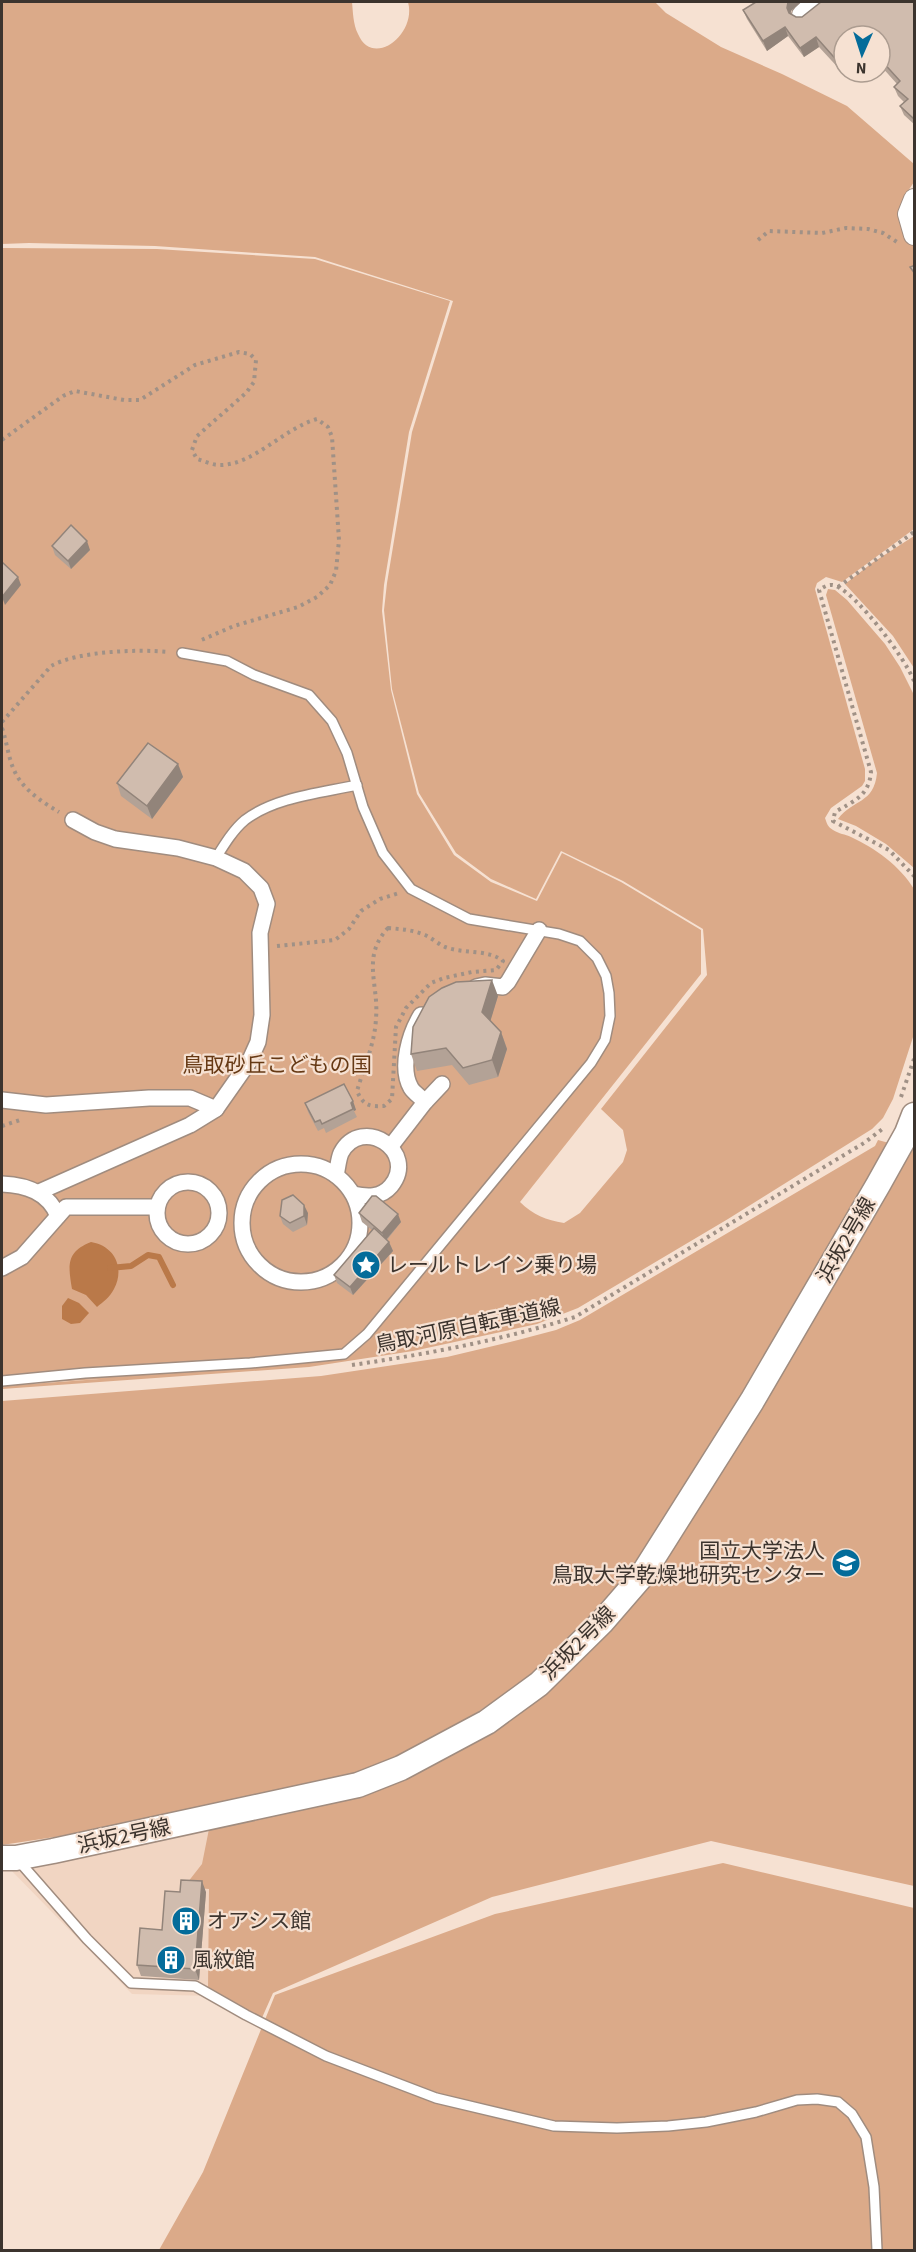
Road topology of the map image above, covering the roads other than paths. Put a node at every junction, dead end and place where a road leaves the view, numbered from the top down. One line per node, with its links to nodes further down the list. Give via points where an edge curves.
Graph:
1 (915, 199): 2 (street, via 908,213)
2 (907, 239)
3 (182, 653): 4 (lane, via 227,662 309,695 332,720)
4 (357, 785): 6 (lane, via 261,810 243,821); 7 (lane, via 383,853 411,889 469,919)
5 (73, 820): 6 (street, via 115,839)
6 (216, 858): 14 (street, via 244,871 267,904 260,933 262,1015 258,1042)
7 (538, 930): 8 (street, via 503,987 484,985); 25 (lane, via 580,941 597,958 609,993 605,1040 584,1072 356,1345 344,1354)
8 (458, 990)
9 (435, 1000): 12 (street, via 420,1016 410,1040 406,1068 411,1087)
10 (442, 1084): 12 (street)
11 (2, 1100): 14 (street, via 46,1105 190,1098)
12 (425, 1102): 15 (street)
13 (907, 1108): 26 (street, 浜坂2号線, via 878,1185 752,1401 641,1577 539,1684 487,1722 401,1768 358,1785)
14 (216, 1109): 18 (street, via 190,1125)
15 (391, 1146): 16 (street, via 373,1136 353,1140 340,1155); 19 (street, via 398,1161 392,1185 371,1197)
16 (336, 1175): 19 (street); 22 (street, via 308,1164 278,1168 254,1187)
17 (2, 1184): 18 (street)
18 (39, 1192): 23 (street)
19 (353, 1194): 22 (street, via 360,1220 356,1245 341,1266 312,1280 280,1278 258,1263 244,1241)
20 (157, 1207): 21 (street, via 160,1198 175,1184 185,1182 205,1187); 21 (street, via 160,1227 166,1235 184,1243 204,1239 212,1232); 23 (street, via 66,1207)
21 (219, 1213): 22 (street)
22 (242, 1215)
23 (58, 1216): 24 (street, via 22,1257)
24 (2, 1268)
25 (2, 1381)
26 (9, 1858): 27 (lane, via 132,1983 195,1986 326,2056 436,2098 554,2126 617,2128 706,2122 797,2100 838,2102 852,2114 866,2137 874,2187)
27 (877, 2250)

